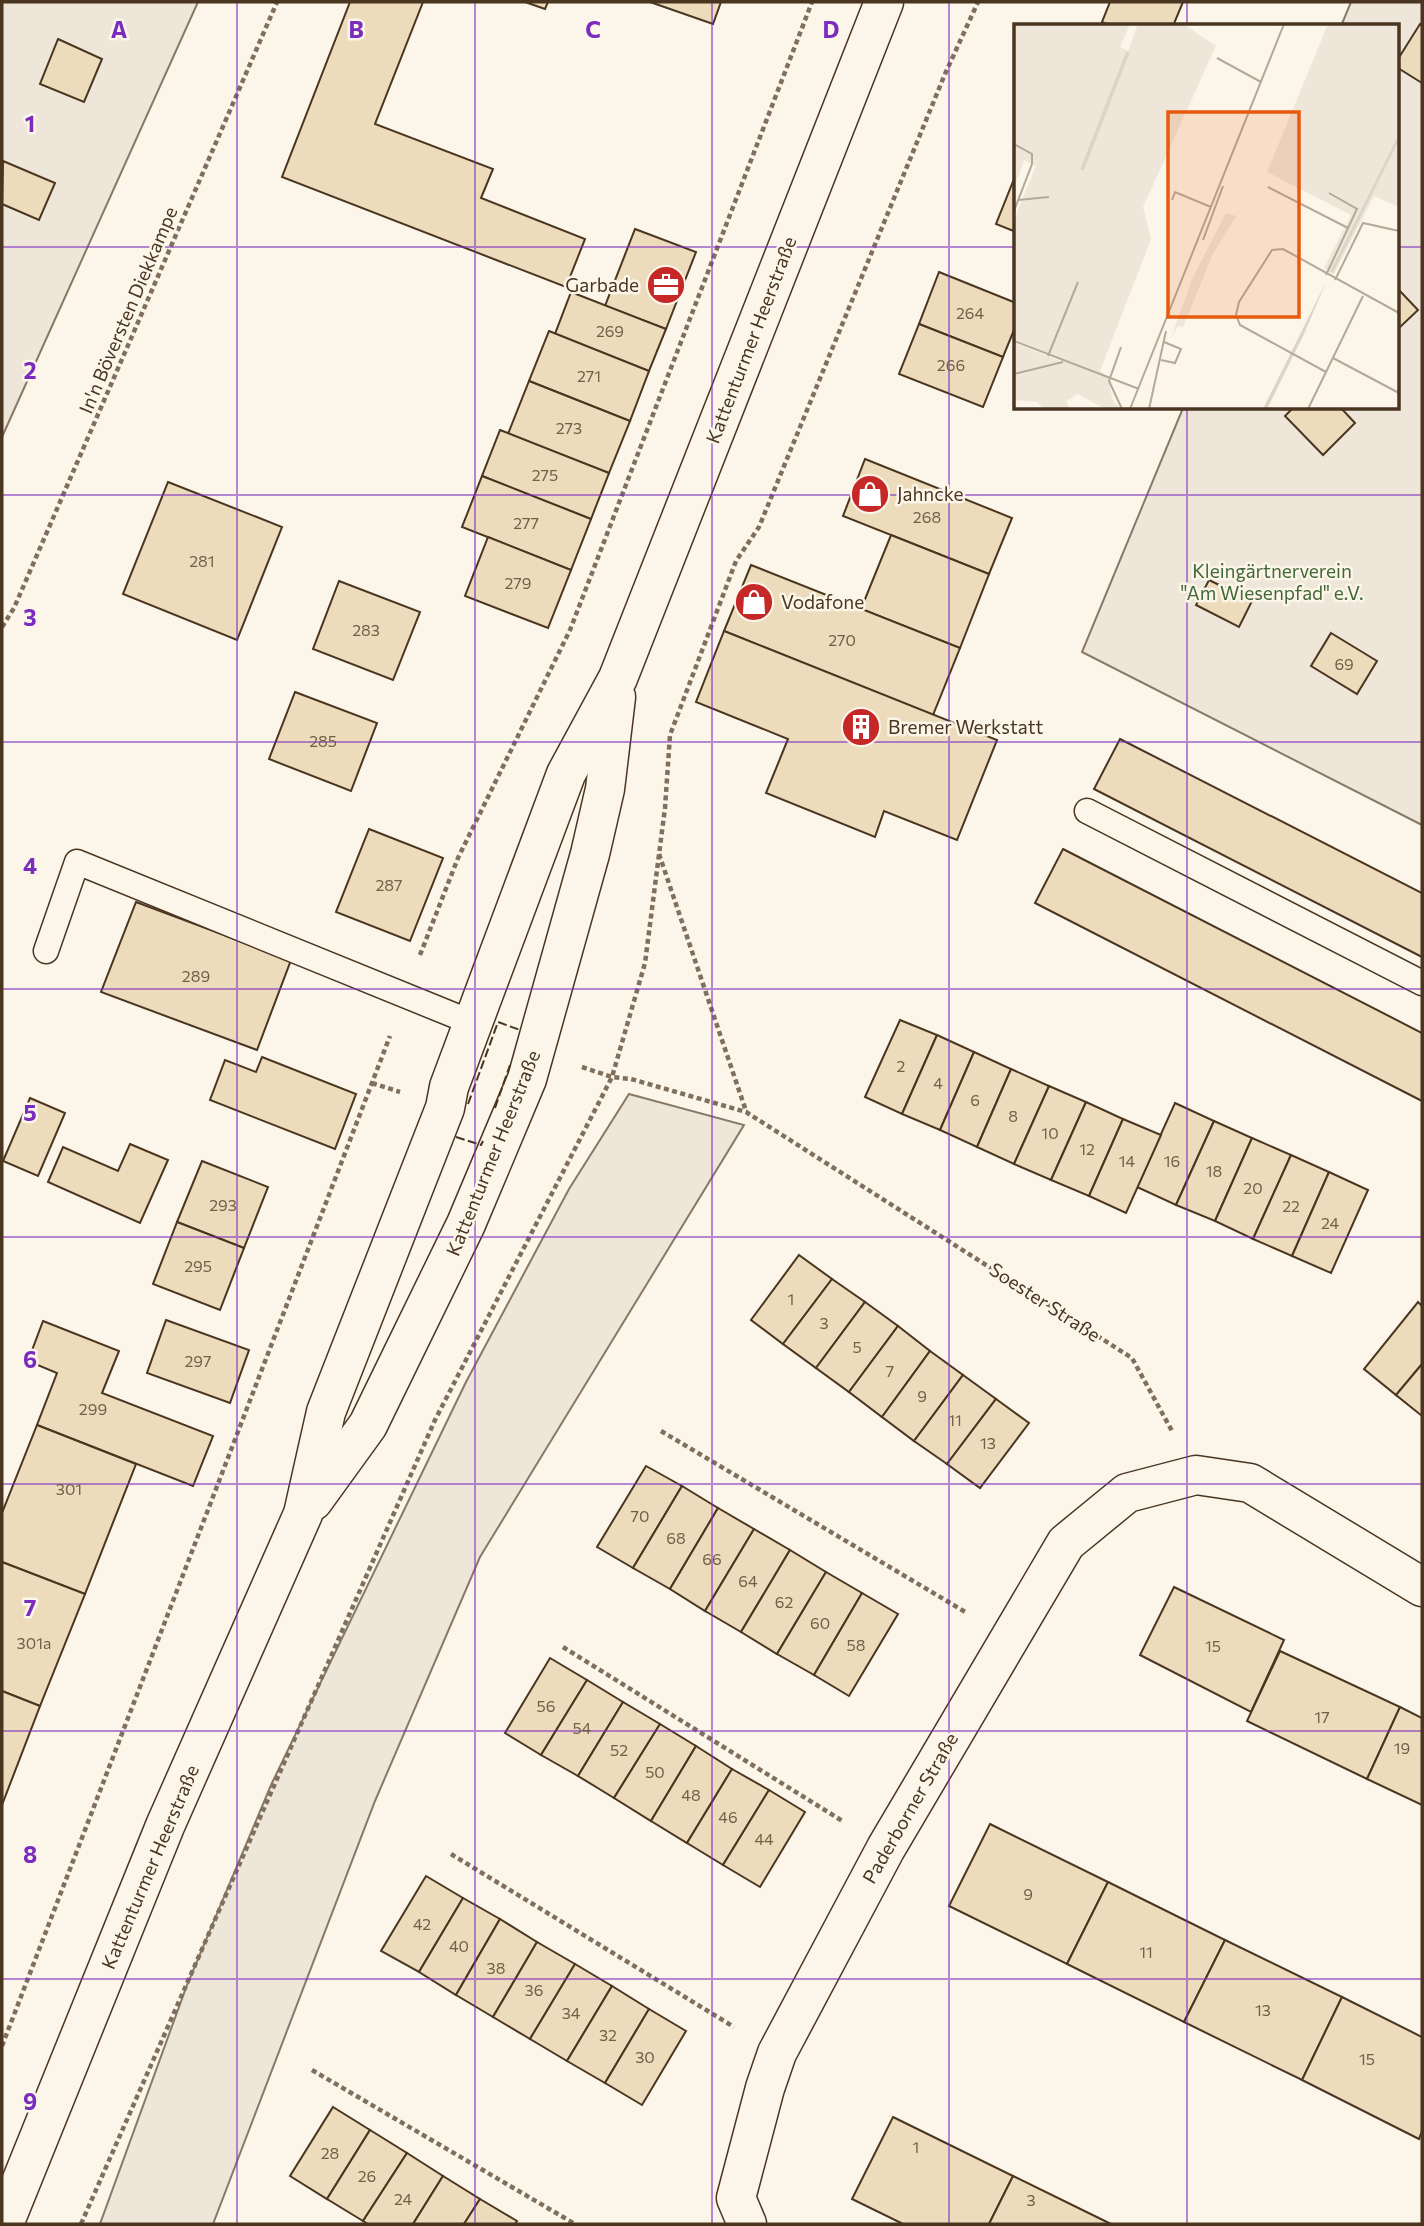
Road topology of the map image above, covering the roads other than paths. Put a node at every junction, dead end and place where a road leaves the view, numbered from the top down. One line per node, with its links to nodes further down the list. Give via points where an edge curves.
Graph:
1 (884, 2): 2 (main road, Kattenturmer Heerstraße)
2 (618, 678): 6 (main road, Kattenturmer Heerstraße, via 566,774); 7 (main road, Kattenturmer Heerstraße, via 605,789 527,1079 466,1224 368,1425)
3 (1087, 811): 5 (lane)
4 (46, 951): 6 (lane, via 77,862)
5 (1422, 983)
6 (473, 1023): 7 (main road, Kattenturmer Heerstraße, via 445,1108 326,1412)
7 (303, 1514): 9 (main road, Kattenturmer Heerstraße, via 165,1826)
8 (1422, 1587): 10 (main road, Paderborner Straße, via 1250,1483 1196,1475 1127,1493 1066,1543 886,1848 777,2053 736,2198)
9 (4, 2224)
10 (747, 2224)

